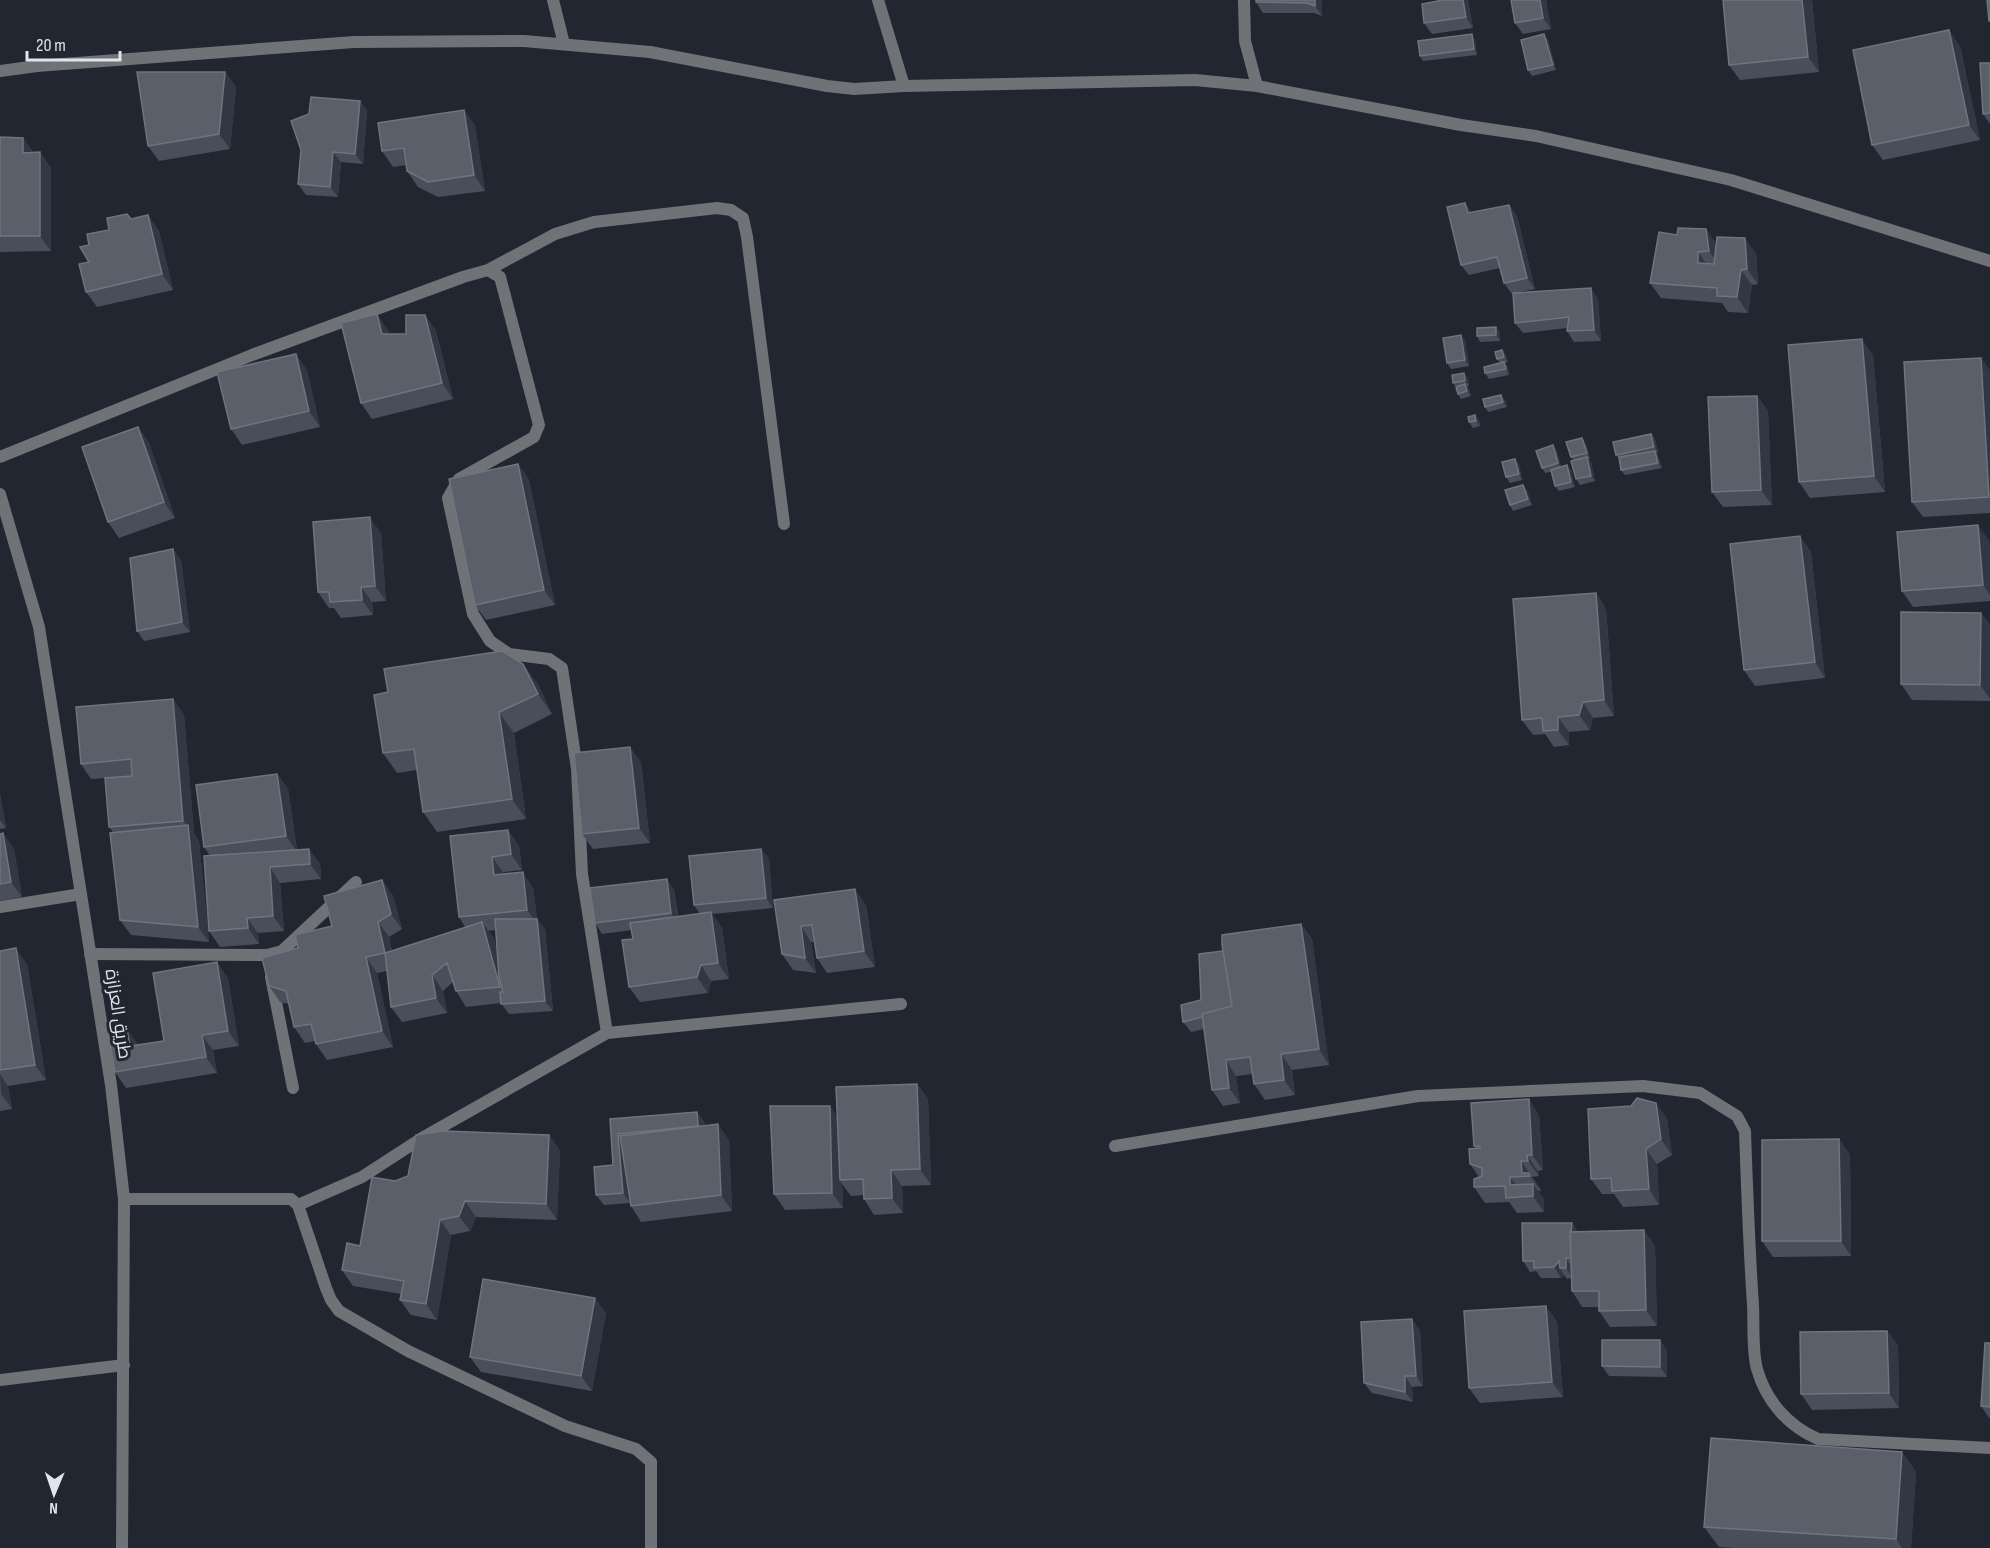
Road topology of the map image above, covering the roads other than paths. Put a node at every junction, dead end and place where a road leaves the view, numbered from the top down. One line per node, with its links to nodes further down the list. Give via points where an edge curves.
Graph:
1 (553, 0): 4 (street)
2 (878, 0): 6 (street)
3 (1244, 0): 7 (street, via 1245,41)
4 (564, 44): 5 (street, via 524,40 354,42); 6 (street, via 650,52 826,86)
5 (0, 72)
6 (904, 86): 7 (street, via 1195,80)
7 (1257, 86): 8 (street, via 1536,136 1731,180)
8 (1990, 261)
9 (488, 270): 10 (street, via 252,355); 12 (street, via 555,234 594,222 717,208 743,218); 19 (street, via 500,277 539,424 534,437 459,479 448,498 473,614 490,641 509,654 549,659 562,668 577,768 582,874)
10 (0, 457)
11 (0, 494): 14 (street, طريق العزازة, via 39,627)
12 (784, 524)
13 (356, 882): 17 (street, via 282,951)
14 (81, 894): 15 (street); 16 (street, طريق العزازة)
15 (0, 907)
16 (90, 954): 17 (street); 22 (street, طريق العزازة)
17 (267, 955): 20 (street)
18 (901, 1004): 19 (street)
19 (608, 1033): 23 (street, via 422,1138 362,1177)
20 (293, 1088)
21 (1115, 1146): 26 (street, via 1418,1096 1643,1086 1700,1093 1737,1116 1745,1131 1757,1368 1769,1397 1782,1415 1800,1431 1818,1439)
22 (124, 1199): 23 (street, via 274,1198 291,1199); 24 (street, طريق العزازة)
23 (298, 1205): 28 (street, via 326,1288 339,1311 408,1351 565,1426 636,1449 651,1462)
24 (124, 1365): 25 (street); 27 (street, طريق العزازة)
25 (0, 1380)
26 (1990, 1448)
27 (122, 1548)
28 (651, 1548)

